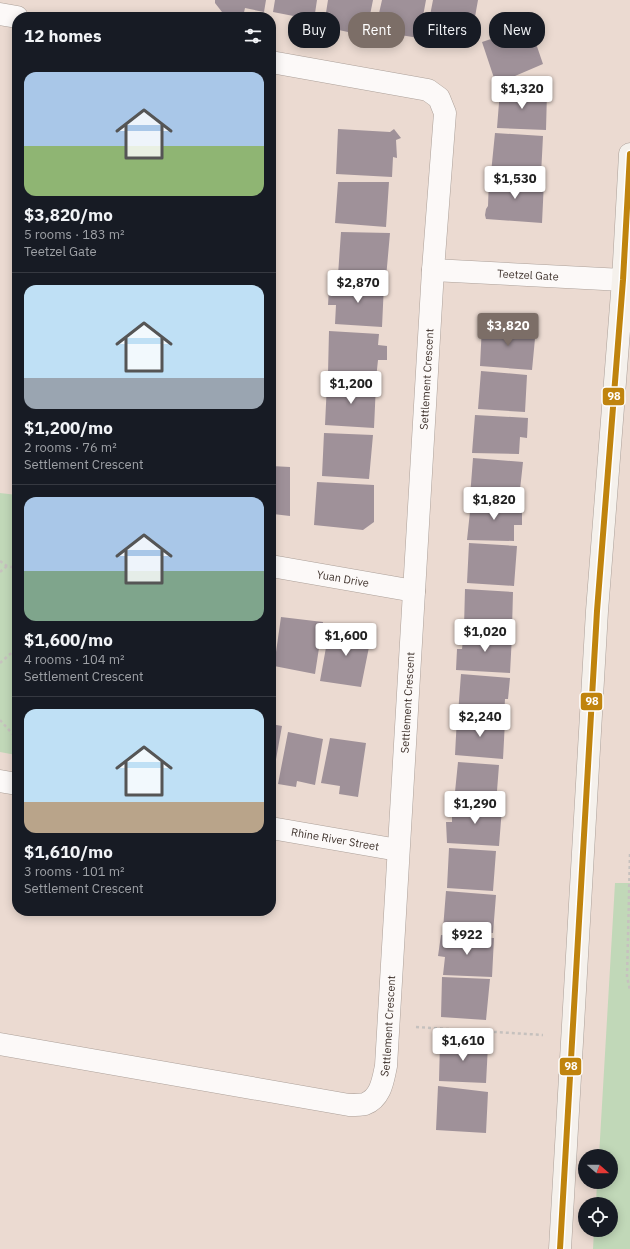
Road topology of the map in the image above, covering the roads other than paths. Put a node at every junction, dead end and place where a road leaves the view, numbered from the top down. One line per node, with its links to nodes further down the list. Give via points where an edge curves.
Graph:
1 (0, 14): 2 (street)
2 (12, 16)
3 (276, 63): 5 (street, Settlement Crescent, via 428,90 439,98 446,113)
4 (630, 154): 6 (street)
5 (434, 270): 6 (street, Teetzel Gate); 8 (street, Settlement Crescent)
6 (626, 280): 14 (street, via 597,610)
7 (276, 567): 8 (street, Yuan Drive)
8 (414, 592): 12 (street, Settlement Crescent)
9 (0, 782): 10 (street)
10 (12, 783)
11 (276, 829): 12 (street, Rhine River Street)
12 (398, 850): 13 (street, Settlement Crescent, via 386,1066 383,1083 376,1096 365,1104 349,1105)
13 (0, 1044)
14 (560, 1249)

